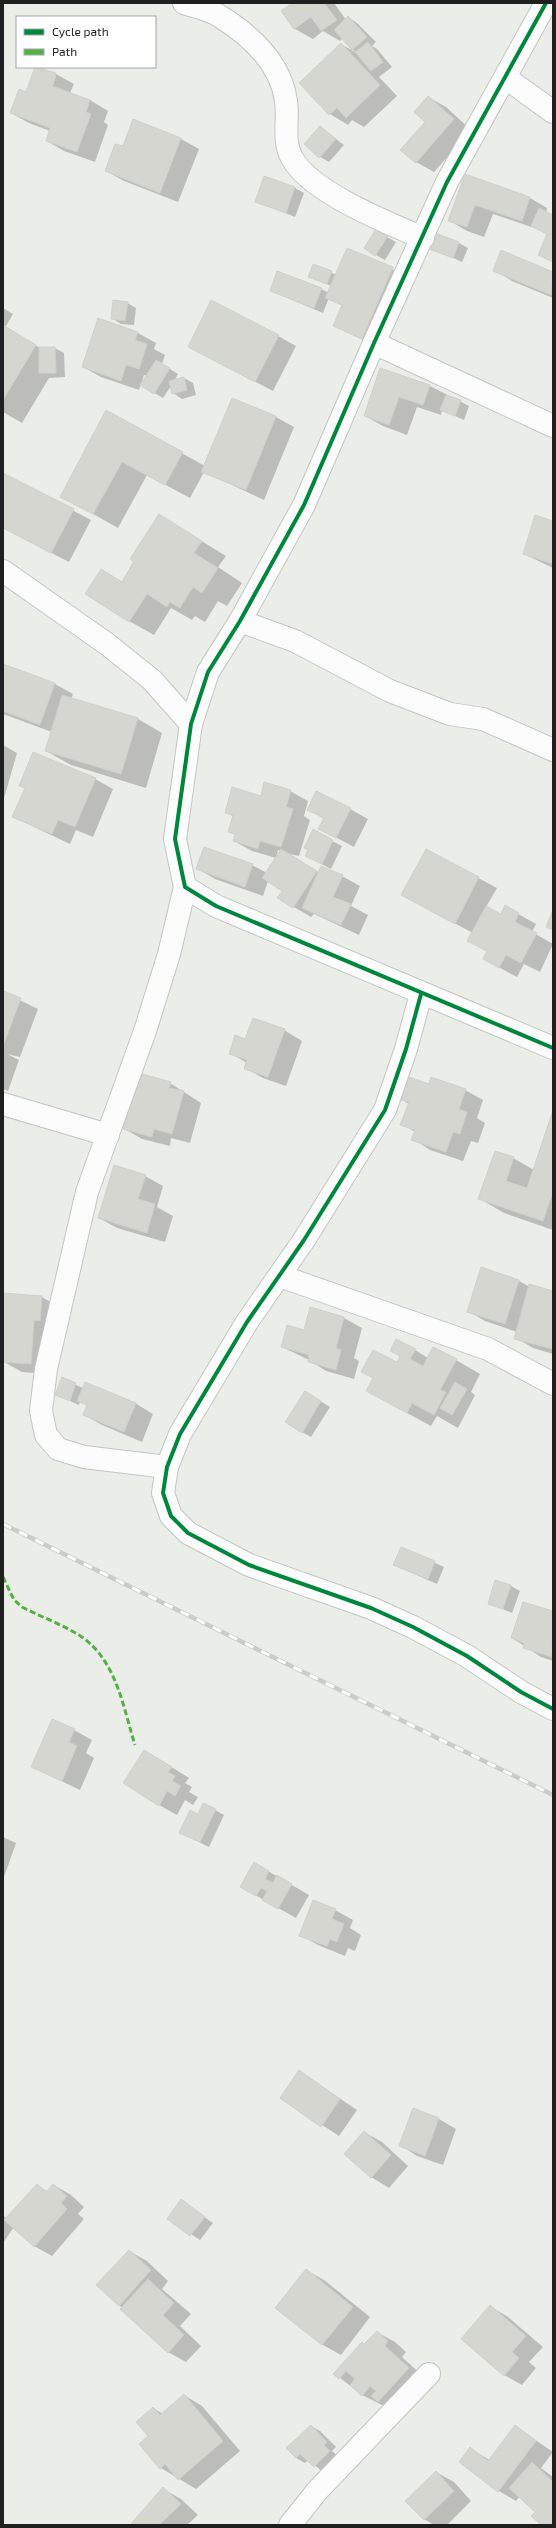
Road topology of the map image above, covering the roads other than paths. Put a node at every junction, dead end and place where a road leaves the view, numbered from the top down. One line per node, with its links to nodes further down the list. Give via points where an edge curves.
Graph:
1 (184, 3): 5 (street, via 220,16 254,44 274,65 286,100 287,145 292,158 302,170 331,193 365,213)
2 (546, 3): 3 (street)
3 (506, 78): 4 (street); 5 (street, via 448,182)
4 (553, 112)
5 (422, 238): 6 (street)
6 (374, 343): 7 (street); 9 (street, via 304,505)
7 (553, 426)
8 (3, 571): 10 (street, via 107,644 152,680)
9 (240, 621): 10 (street, via 208,672); 11 (street, via 296,641 390,691 450,714 483,719)
10 (192, 724): 12 (street, via 175,839)
11 (553, 750)
12 (185, 887): 13 (street, via 216,906); 16 (street, via 170,954)
13 (421, 994): 14 (street); 17 (street, via 385,1110)
14 (553, 1048)
15 (3, 1104): 16 (street)
16 (108, 1135): 19 (street, via 85,1199 46,1369 40,1411 46,1435 58,1449 84,1457)
17 (280, 1276): 18 (street, via 488,1348); 19 (street, via 247,1322 180,1434)
18 (553, 1384)
19 (167, 1467): 20 (street, via 163,1493 172,1516 188,1533 249,1565 371,1608 413,1627 467,1656 521,1692)
20 (553, 1709)
21 (428, 2374): 22 (street, via 317,2491)
22 (290, 2525)

